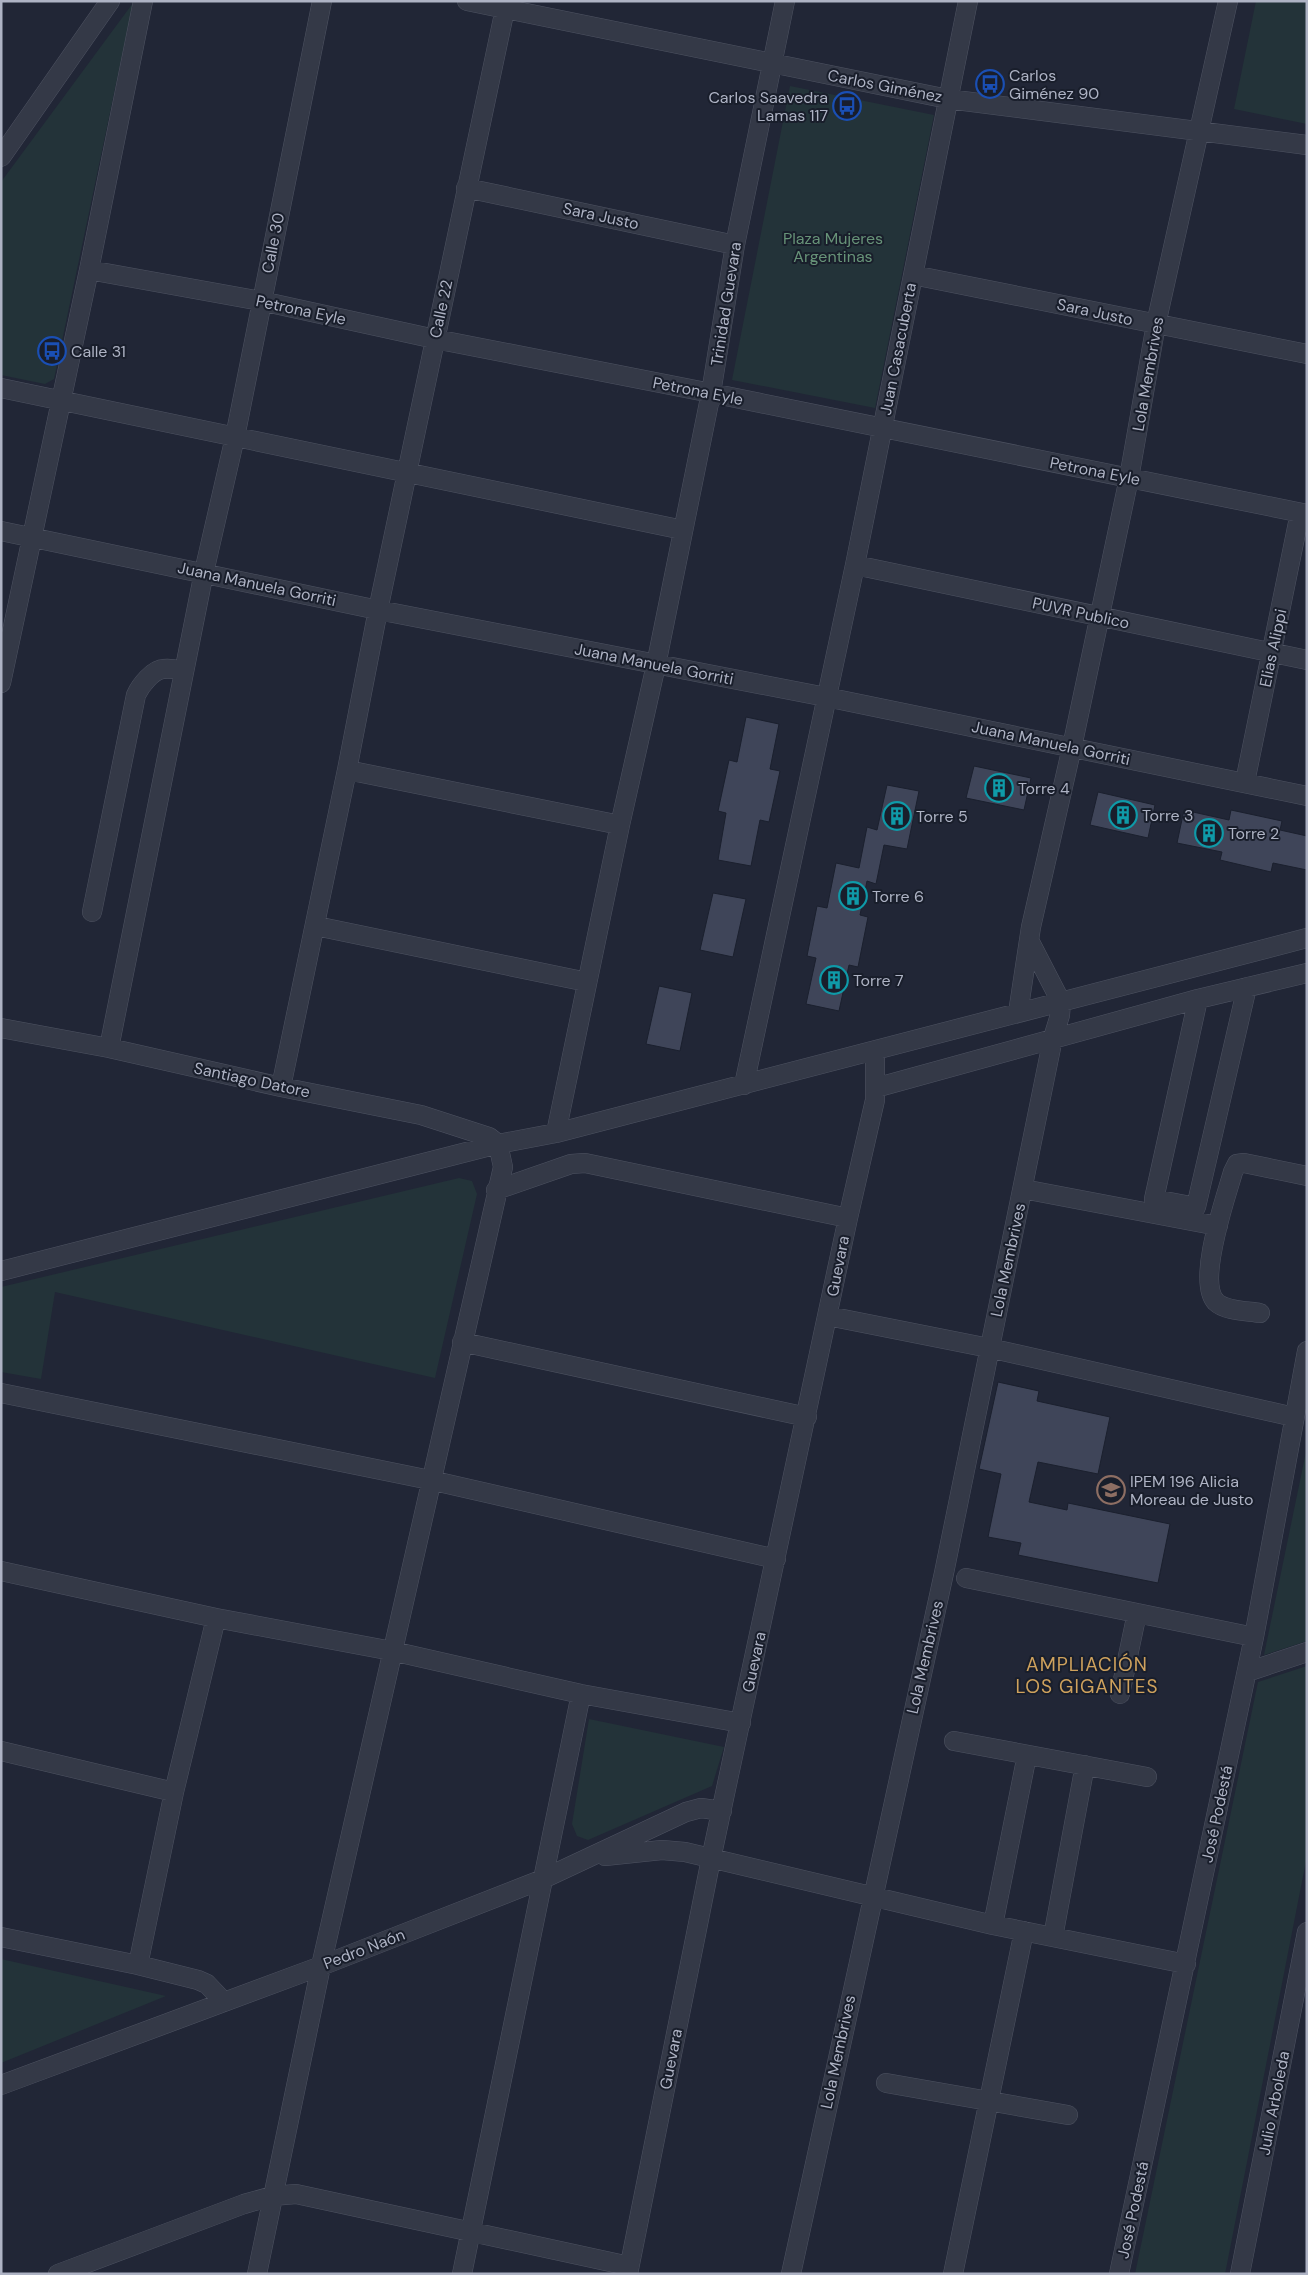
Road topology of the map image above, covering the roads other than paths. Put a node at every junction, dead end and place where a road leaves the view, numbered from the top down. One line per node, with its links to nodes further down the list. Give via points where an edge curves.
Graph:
1 (110, 1): 13 (street)
2 (143, 1): 16 (street)
3 (322, 1): 18 (street, Calle 30)
4 (467, 1): 8 (street, Carlos Giménez)
5 (785, 1): 9 (street, Trinidad Guevara)
6 (968, 1): 10 (street, Juan Casacuberta)
7 (1228, 1): 11 (street, Lola Membrives)
8 (505, 9): 9 (street, Carlos Giménez); 14 (street, Calle 22)
9 (772, 63): 10 (street, Carlos Giménez); 15 (street, Trinidad Guevara)
10 (948, 99): 11 (street, Carlos Giménez); 17 (street, Juan Casacuberta)
11 (1199, 132): 12 (street, Carlos Giménez); 19 (street, Lola Membrives)
12 (1307, 145)
13 (1, 157)
14 (466, 188): 15 (street, Sara Justo); 20 (street, Calle 22)
15 (735, 245): 23 (street, Trinidad Guevara)
16 (89, 270): 18 (street, Petrona Eyle); 24 (street)
17 (913, 275): 19 (street, Sara Justo); 25 (street, Juan Casacuberta)
18 (261, 301): 20 (street, Petrona Eyle); 26 (street, Calle 30)
19 (1156, 324): 21 (street, Sara Justo); 28 (street, Lola Membrives)
20 (435, 339): 23 (street, Petrona Eyle); 27 (street, Calle 22)
21 (1307, 354)
22 (1, 388): 24 (street)
23 (711, 393): 25 (street, Petrona Eyle); 30 (street, Trinidad Guevara)
24 (61, 400): 26 (street); 32 (street)
25 (882, 428): 28 (street, Petrona Eyle); 33 (street, Juan Casacuberta)
26 (235, 437): 27 (street); 34 (street, Calle 30)
27 (408, 472): 30 (street); 35 (street, Calle 22)
28 (1129, 478): 29 (street, Petrona Eyle); 36 (street, Lola Membrives)
29 (1303, 513): 37 (street, Elias Alippi)
30 (683, 530): 39 (street, Trinidad Guevara)
31 (1, 531): 32 (street, Juana Manuela Gorriti)
32 (32, 537): 34 (street, Juana Manuela Gorriti); 41 (street)
33 (855, 565): 36 (street, PUVR Publico); 42 (street, Juan Casacuberta)
34 (204, 572): 35 (street, Juana Manuela Gorriti); 40 (street, Calle 30)
35 (378, 610): 39 (street, Juana Manuela Gorriti); 44 (street, Calle 22)
36 (1099, 617): 37 (street, PUVR Publico); 43 (street, Lola Membrives)
37 (1272, 654): 38 (street, PUVR Publico); 45 (street, Elias Alippi)
38 (1307, 660)
39 (656, 665): 42 (street, Juana Manuela Gorriti); 47 (street, Trinidad Guevara)
40 (184, 671): 48 (street, via 163,668 140,687 136,695); 60 (street, Calle 30)
41 (1, 683)
42 (826, 697): 43 (street, Juana Manuela Gorriti); 62 (street, Juan Casacuberta)
43 (1072, 747): 45 (street, Juana Manuela Gorriti); 51 (street, Lola Membrives)
44 (347, 770): 47 (street); 49 (street, Calle 22)
45 (1245, 782): 46 (street, Juana Manuela Gorriti)
46 (1307, 796)
47 (620, 826): 53 (street, Trinidad Guevara)
48 (92, 912)
49 (316, 926): 53 (street); 63 (street, Calle 22)
50 (1307, 938): 56 (street)
51 (1029, 940): 56 (street); 57 (street, Lola Membrives)
52 (1307, 973): 54 (street)
53 (587, 982): 65 (street, Trinidad Guevara)
54 (1247, 987): 55 (street); 55 (street, via 1196,1207 1154,1199)
55 (1198, 999): 59 (street)
56 (1060, 1002): 57 (street); 59 (street, Lola Membrives)
57 (1018, 1013): 61 (street)
58 (1, 1028): 60 (street, Santiago Datore)
59 (1053, 1038): 64 (street); 68 (street, Lola Membrives)
60 (109, 1048): 63 (street, Santiago Datore)
61 (874, 1051): 62 (street); 64 (street, Guevara)
62 (744, 1085): 65 (street)
63 (281, 1087): 66 (street, Santiago Datore, via 422,1115 489,1137)
64 (875, 1088): 70 (street, Guevara)
65 (556, 1134): 66 (street)
66 (498, 1144): 69 (street, via 503,1167); 72 (street)
67 (1307, 1176): 71 (street, via 1237,1164)
68 (1023, 1189): 71 (street); 76 (street, Lola Membrives)
69 (496, 1190): 70 (street, via 571,1164 585,1163); 75 (street)
70 (848, 1218): 74 (street, Guevara)
71 (1218, 1226): 73 (street, via 1209,1273 1210,1292 1216,1302 1224,1306)
72 (1, 1271)
73 (1260, 1313)
74 (828, 1316): 76 (street); 79 (street, Guevara)
75 (462, 1342): 79 (street); 81 (street)
76 (989, 1348): 80 (street); 104 (street, Lola Membrives, via 944,1573)
77 (1307, 1351): 80 (street, José Podestá)
78 (1, 1393): 81 (street)
79 (807, 1417): 82 (street, Guevara)
80 (1294, 1417): 87 (street, José Podestá)
81 (430, 1480): 82 (street); 88 (street)
82 (776, 1559): 93 (street, Guevara)
83 (1, 1572): 86 (street)
84 (966, 1578): 85 (street)
85 (1137, 1613): 87 (street); 92 (street)
86 (216, 1618): 88 (street); 99 (street)
87 (1254, 1637): 90 (street, José Podestá)
88 (392, 1651): 91 (street); 112 (street)
89 (1307, 1652): 90 (street)
90 (1247, 1672): 111 (street, José Podestá)
91 (581, 1694): 93 (street); 103 (street)
92 (1120, 1694)
93 (741, 1723): 100 (street, Guevara)
94 (954, 1741): 96 (street)
95 (1, 1751): 99 (street)
96 (1027, 1755): 97 (street); 105 (street)
97 (1085, 1765): 98 (street); 109 (street)
98 (1148, 1777)
99 (174, 1792): 110 (street)
100 (722, 1811): 101 (street, Pedro Naón, via 701,1808 686,1812); 102 (street, Guevara)
101 (591, 1858): 102 (street, via 662,1850); 103 (street, Pedro Naón)
102 (712, 1859): 104 (street); 120 (street, Guevara)
103 (543, 1878): 112 (street, Pedro Naón); 119 (street)
104 (872, 1896): 105 (street); 124 (street, Lola Membrives)
105 (993, 1925): 106 (street)
106 (1024, 1931): 109 (street); 116 (street)
107 (1307, 1932): 127 (street, Julio Arboleda)
108 (1, 1937): 110 (street)
109 (1053, 1938): 111 (street)
110 (138, 1964): 113 (street, via 207,1984)
111 (1186, 1964): 126 (street, José Podestá)
112 (321, 1966): 113 (street, Pedro Naón); 118 (street)
113 (224, 2002): 115 (street, Pedro Naón)
114 (886, 2083): 116 (street)
115 (1, 2085)
116 (989, 2101): 117 (street); 125 (street)
117 (1068, 2115)
118 (273, 2196): 119 (street, via 296,2194); 121 (street); 122 (street)
119 (471, 2232): 120 (street); 123 (street)
120 (628, 2270)
121 (58, 2274)
122 (257, 2274)
123 (462, 2274)
124 (791, 2274)
125 (953, 2274)
126 (1119, 2274)
127 (1240, 2274)

